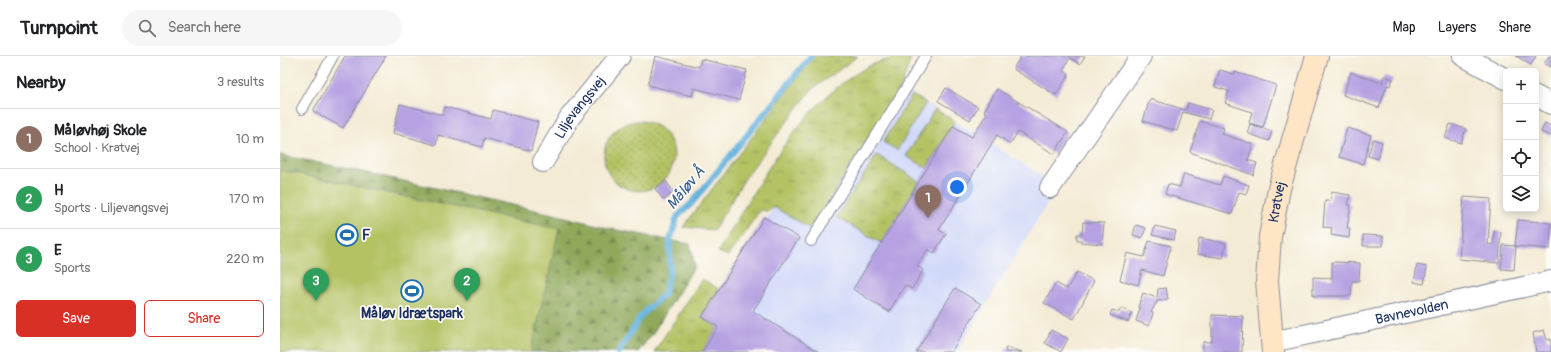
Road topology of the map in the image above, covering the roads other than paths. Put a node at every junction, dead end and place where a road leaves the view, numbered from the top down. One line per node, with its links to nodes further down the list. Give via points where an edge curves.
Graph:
1 (333, 56): 10 (lane)
2 (620, 56): 11 (street, Liljevangsvej, via 570,118)
3 (926, 56): 13 (lane)
4 (1317, 56): 15 (street, Kratvej, via 1279,188 1270,236 1267,281)
5 (1463, 56): 7 (street)
6 (1137, 57): 12 (street)
7 (1503, 77)
8 (1539, 98): 9 (street)
9 (1551, 104)
10 (302, 109)
11 (543, 162)
12 (1050, 188)
13 (811, 241)
14 (1551, 281): 15 (street, Bavnevolden)
15 (1273, 347)

